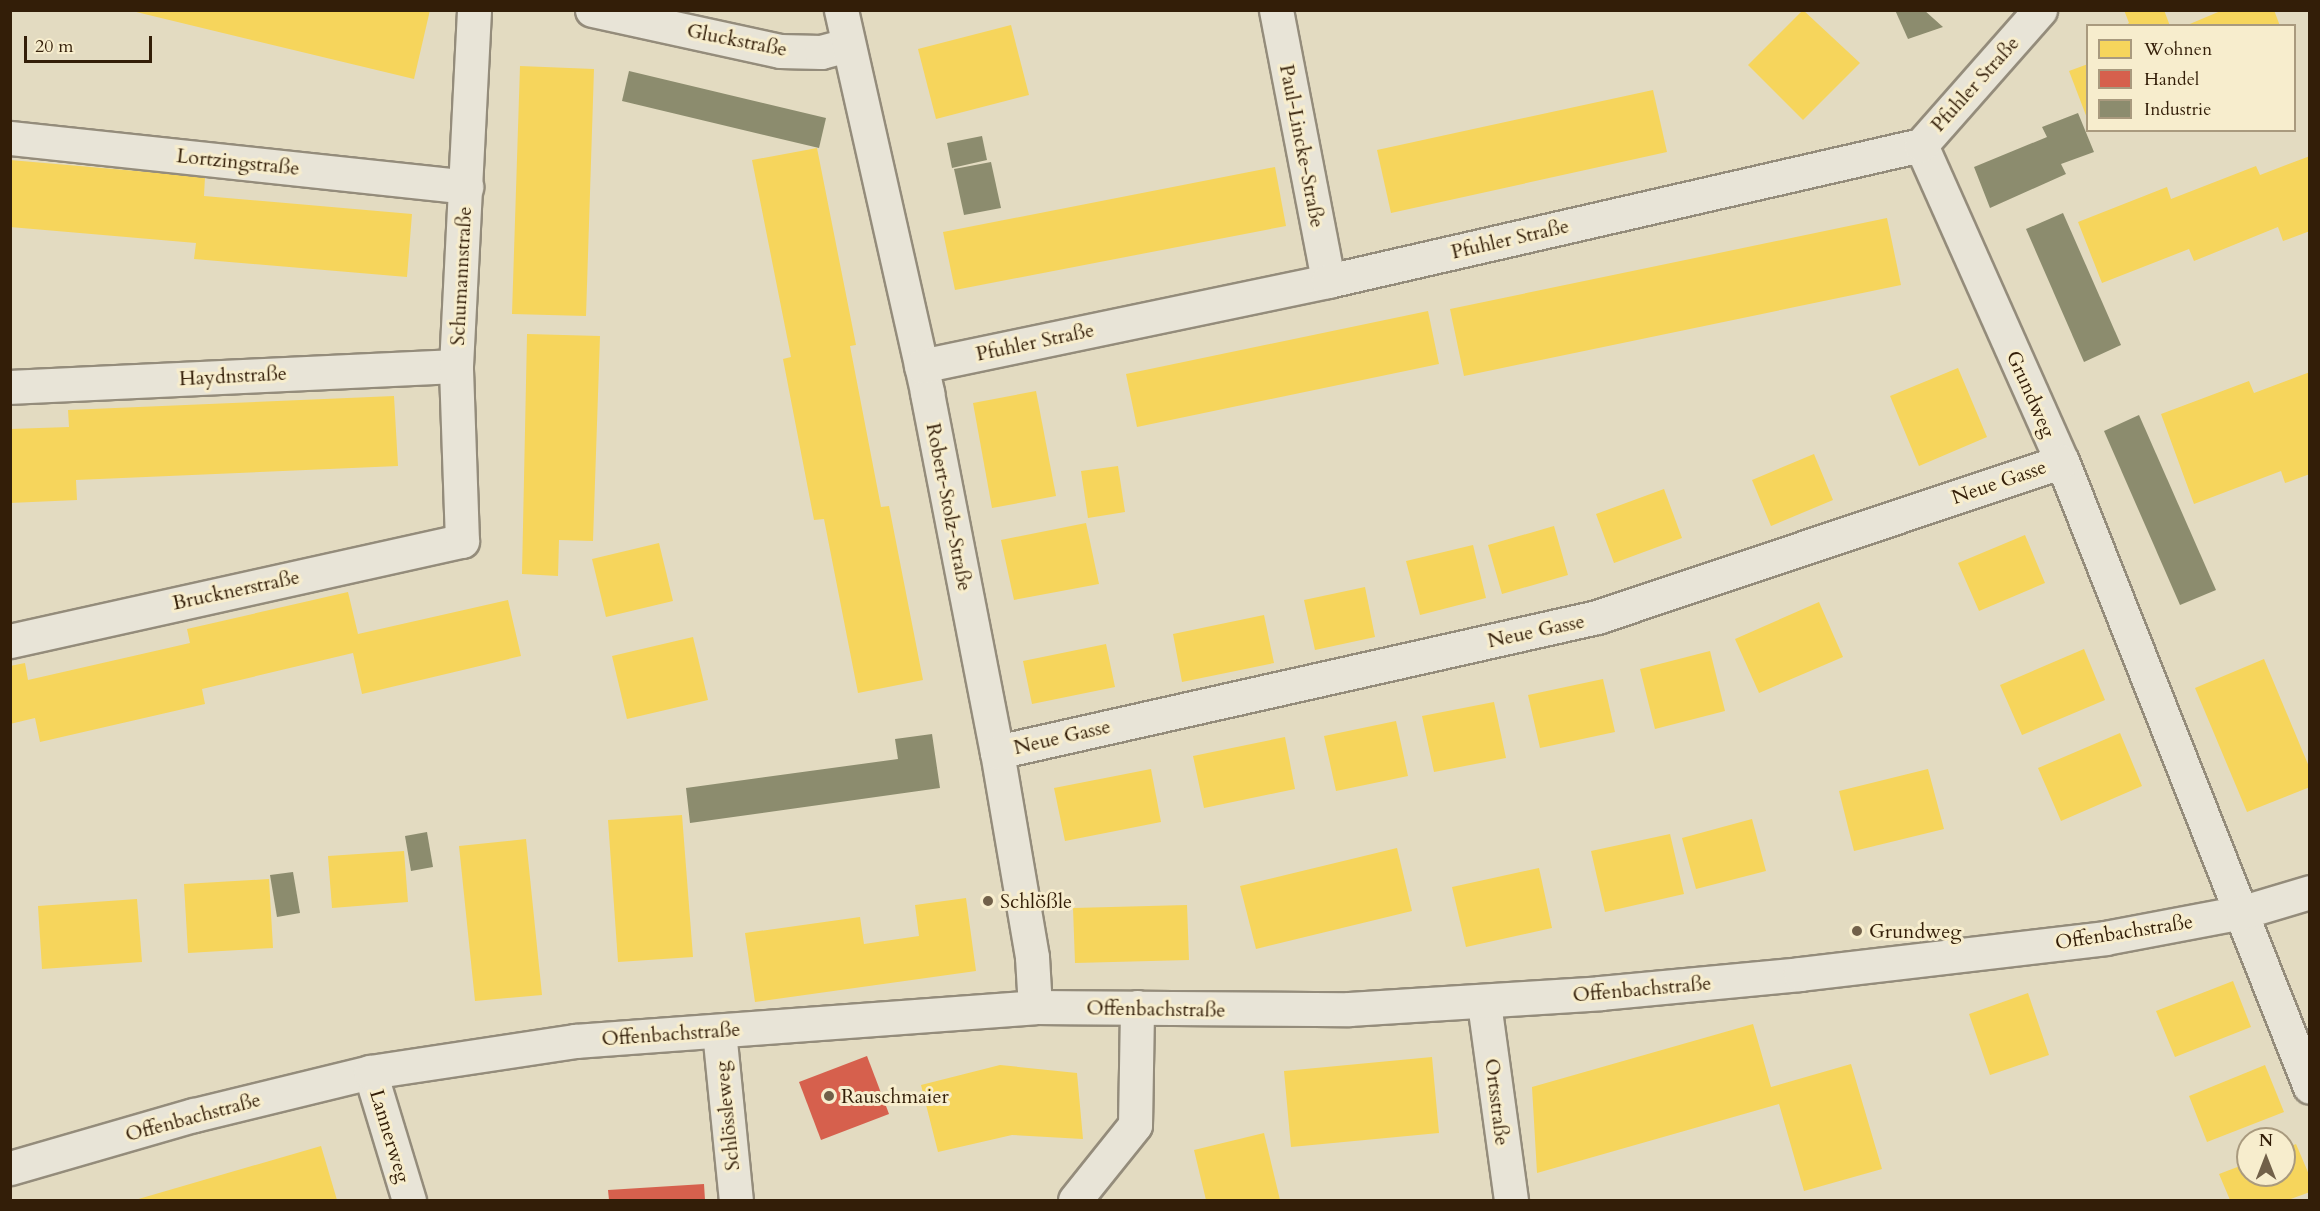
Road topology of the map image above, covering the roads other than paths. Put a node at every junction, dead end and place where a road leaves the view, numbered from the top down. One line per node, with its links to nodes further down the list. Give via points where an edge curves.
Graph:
1 (474, 10): 9 (street, Schumannstraße)
2 (592, 10): 6 (street, Gluckstraße, via 780,51 821,52)
3 (841, 10): 6 (street, Robert-Stolz-Straße)
4 (1276, 10): 10 (street, Paul-Lincke-Straße)
5 (2040, 10): 8 (street, Pfuhler Straße)
6 (848, 45): 12 (street, Robert-Stolz-Straße)
7 (10, 138): 9 (street, Lortzingstraße)
8 (1921, 146): 10 (street, Pfuhler Straße); 14 (street, Grundweg)
9 (466, 187): 11 (street, Schumannstraße)
10 (1328, 281): 12 (street, Pfuhler Straße)
11 (456, 366): 13 (street, Haydnstraße); 15 (street, Schumannstraße)
12 (921, 366): 17 (street, Robert-Stolz-Straße)
13 (10, 387)
14 (2062, 460): 17 (street, Neue Gasse, via 1597,617); 19 (street, Grundweg)
15 (462, 541): 16 (street, Brucknerstraße)
16 (10, 641)
17 (997, 752): 21 (street, Robert-Stolz-Straße, via 1032,957)
18 (2310, 892): 19 (street, Offenbachstraße)
19 (2243, 912): 20 (street, Offenbachstraße, via 2105,938 1812,973); 25 (street, Grundweg)
20 (1484, 1002): 22 (street, Offenbachstraße, via 1350,1009); 30 (street, Ortsstraße)
21 (1035, 1007): 22 (street, Offenbachstraße); 23 (street, Offenbachstraße)
22 (1137, 1007): 29 (street, via 1135,1125)
23 (719, 1031): 24 (street, Offenbachstraße, via 575,1041); 28 (street, Schlössleweg)
24 (370, 1072): 26 (street, Offenbachstraße, via 194,1115); 27 (street, Lannerweg)
25 (2310, 1087)
26 (10, 1168)
27 (409, 1200)
28 (736, 1200)
29 (1075, 1200)
30 (1511, 1200)

